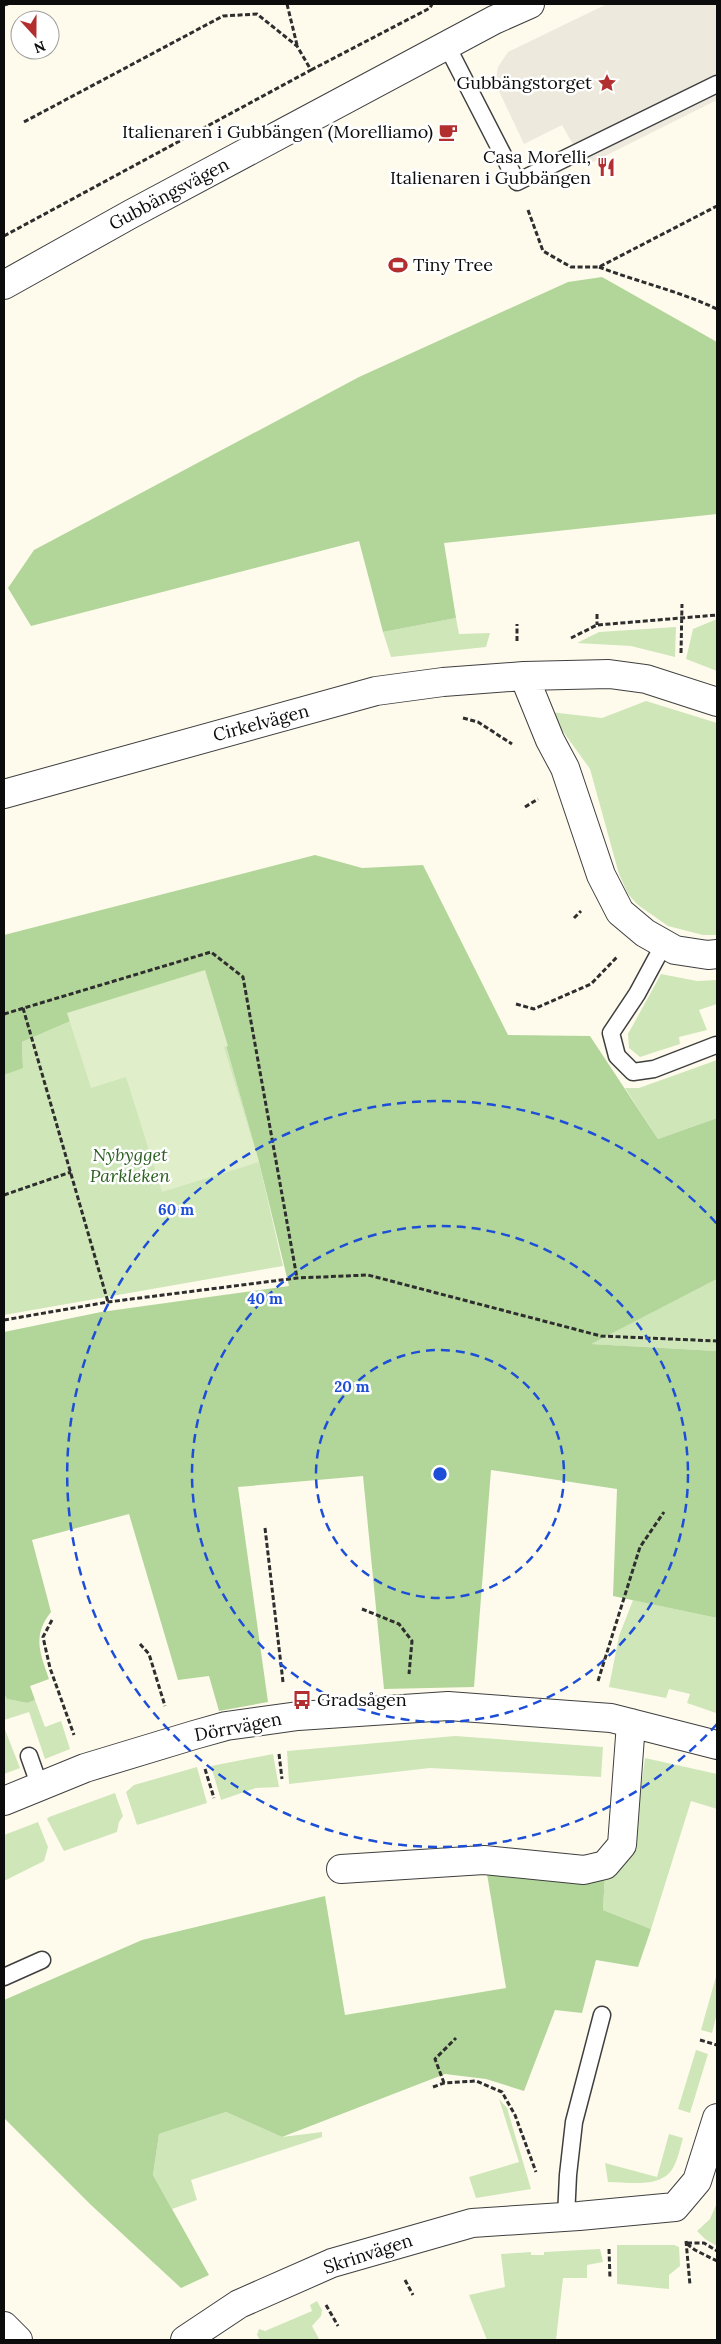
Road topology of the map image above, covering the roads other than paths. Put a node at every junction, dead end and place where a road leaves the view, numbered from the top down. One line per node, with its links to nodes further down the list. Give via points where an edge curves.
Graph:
1 (530, 4): 2 (street, Gubbängsvägen)
2 (490, 12): 3 (street, Gubbängsvägen)
3 (446, 46): 4 (lane, via 517,182); 5 (street, Gubbängsvägen)
4 (717, 84)
5 (4, 285)
6 (524, 676): 7 (street, Cirkelvägen, via 608,674 646,679); 8 (street, Cirkelvägen, via 376,691); 9 (street, via 565,768 605,882 620,912)
7 (717, 702)
8 (4, 794)
9 (664, 944): 10 (street, via 675,950); 11 (lane, via 611,1033 617,1056 633,1072 654,1068)
10 (717, 954)
11 (716, 1044)
12 (631, 1723): 13 (street, Dörrvägen); 15 (street, Dörrvägen, via 592,1716 448,1706 288,1718 226,1726 86,1768); 17 (street, via 622,1845 605,1865 584,1870 484,1860)
13 (717, 1744)
14 (29, 1756): 15 (lane)
15 (40, 1786): 16 (street, Dörrvägen)
16 (4, 1801)
17 (341, 1869)
18 (42, 1960): 19 (lane)
19 (4, 1977)
20 (602, 2015): 22 (lane, via 574,2122 568,2175)
21 (717, 2118): 22 (street, Skrinvägen, via 697,2182 675,2207)
22 (555, 2217): 25 (street, Skrinvägen, via 472,2223 332,2264 239,2304)
23 (4, 2326): 24 (street)
24 (18, 2340)
25 (185, 2340)

